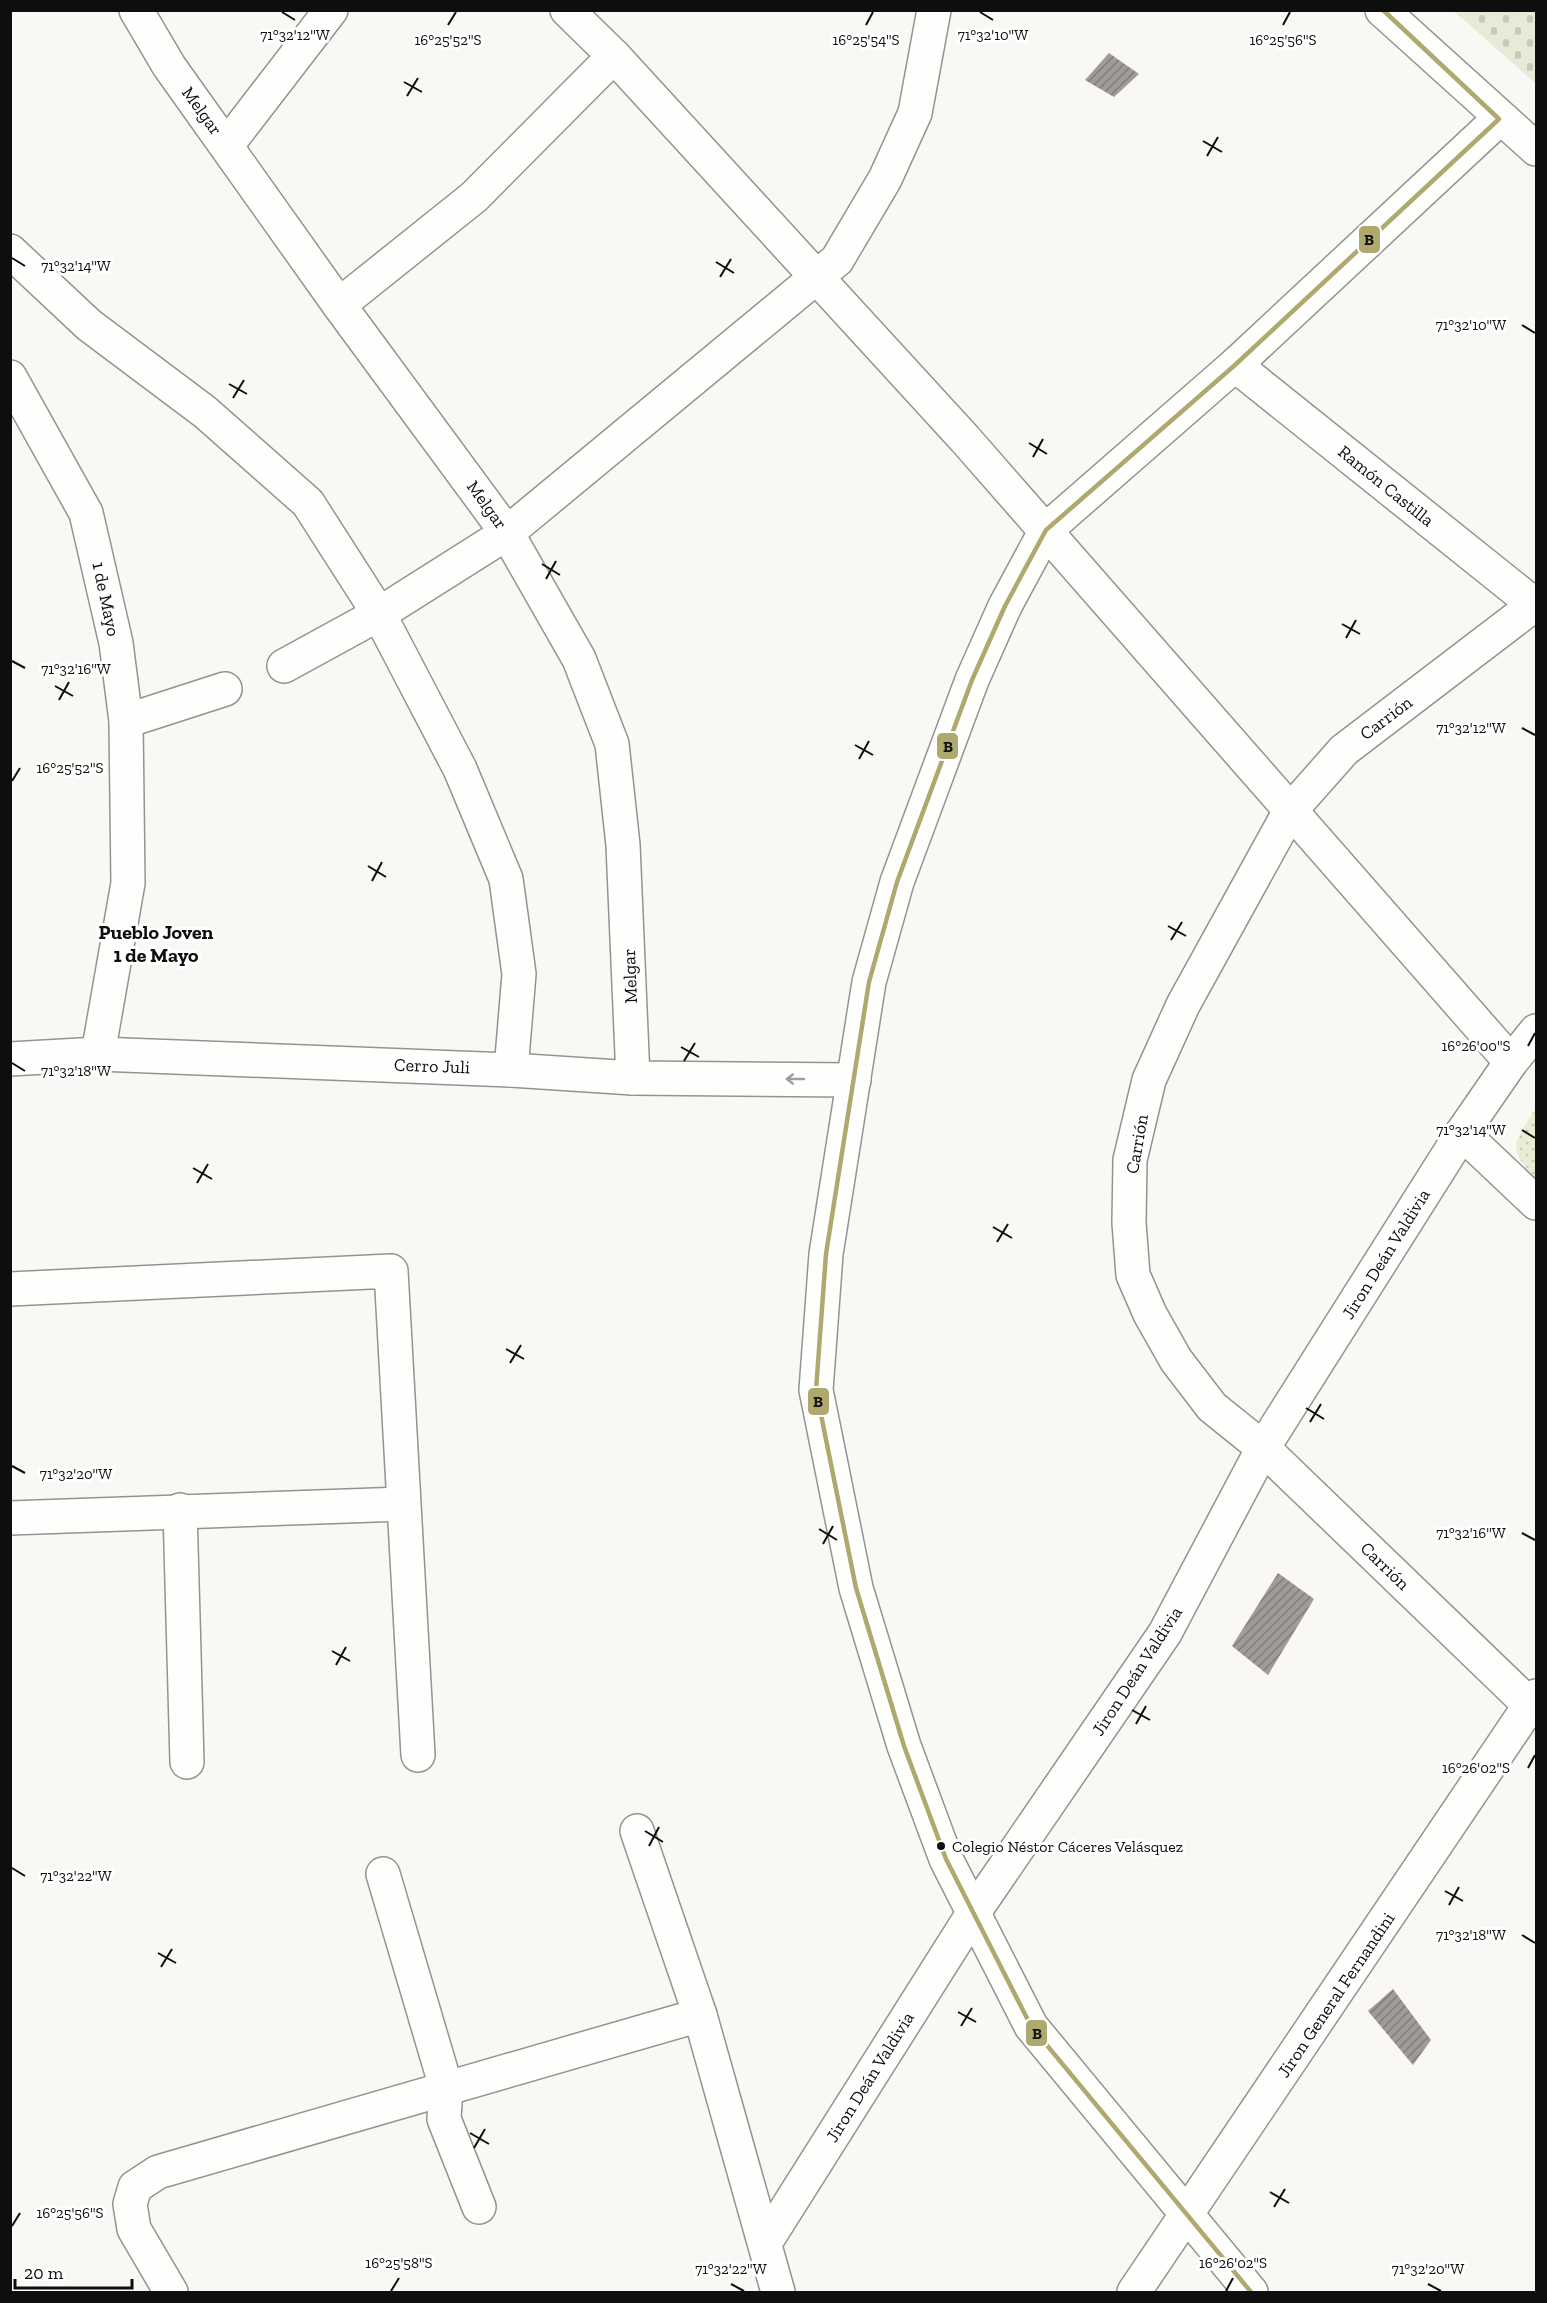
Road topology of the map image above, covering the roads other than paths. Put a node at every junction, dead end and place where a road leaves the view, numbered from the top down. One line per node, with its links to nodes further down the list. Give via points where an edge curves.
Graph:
1 (136, 10): 8 (street, Melgar, via 169,66)
2 (331, 10): 8 (street)
3 (567, 10): 6 (street)
4 (934, 10): 11 (street, via 915,113 885,179 837,260)
5 (1382, 10): 7 (street)
6 (614, 56): 11 (street); 12 (street, via 474,197)
7 (1500, 118): 9 (street); 13 (street)
8 (227, 145): 12 (street, Melgar)
9 (1536, 149)
10 (10, 251): 18 (street, via 89,325 205,412 308,503)
11 (818, 276): 15 (street); 16 (street)
12 (339, 305): 16 (street, Melgar)
13 (1235, 365): 15 (street); 17 (street, Ramón Castilla)
14 (10, 377): 21 (street, 1 de Mayo, via 86,513 116,643)
15 (1046, 530): 22 (street); 29 (street, via 1005,606 972,680 897,882 869,982)
16 (507, 533): 18 (street); 28 (street, Melgar, via 579,660 612,744 624,856)
17 (1536, 604): 22 (street, Carrión, via 1344,750)
18 (380, 614): 19 (street); 27 (street, via 460,769 506,879 519,974)
19 (284, 666)
20 (225, 688): 21 (street)
21 (126, 721): 24 (street, 1 de Mayo, via 128,883)
22 (1290, 810): 26 (street); 33 (street, Carrión, via 1183,1005 1149,1080 1130,1160 1133,1275 1150,1314 1176,1360 1212,1407)
23 (1536, 1031): 26 (street, Jiron Deán Valdivia)
24 (98, 1054): 25 (street, Cerro Juli); 27 (street, Cerro Juli)
25 (10, 1059)
26 (1511, 1062): 30 (street, Jiron Deán Valdivia)
27 (511, 1070): 28 (street, Cerro Juli)
28 (633, 1078): 29 (street, Cerro Juli, one-way to 28)
29 (854, 1080): 42 (street, via 826,1254 816,1390 860,1599 904,1746 946,1859)
30 (1462, 1133): 31 (street); 33 (street, Jiron Deán Valdivia)
31 (1536, 1203)
32 (10, 1289): 34 (street, via 391,1271)
33 (1263, 1448): 37 (street, Carrión); 42 (street, Jiron Deán Valdivia, via 1165,1633)
34 (403, 1504): 35 (street); 38 (street)
35 (180, 1510): 36 (street); 39 (street)
36 (10, 1518)
37 (1535, 1705): 46 (street, Jiron General Fernandini)
38 (418, 1755)
39 (187, 1762)
40 (637, 1832): 43 (street)
41 (383, 1874): 44 (street)
42 (972, 1915): 46 (street, via 1031,2026); 47 (street, Jiron Deán Valdivia)
43 (700, 2015): 44 (street); 47 (street)
44 (446, 2087): 45 (street, via 444,2119); 48 (street, via 158,2172 135,2187 130,2204 134,2229)
45 (479, 2207)
46 (1187, 2217): 50 (street, Jiron General Fernandini); 51 (street)
47 (765, 2243): 49 (street)
48 (171, 2292)
49 (777, 2292)
50 (1134, 2292)
51 (1251, 2292)

